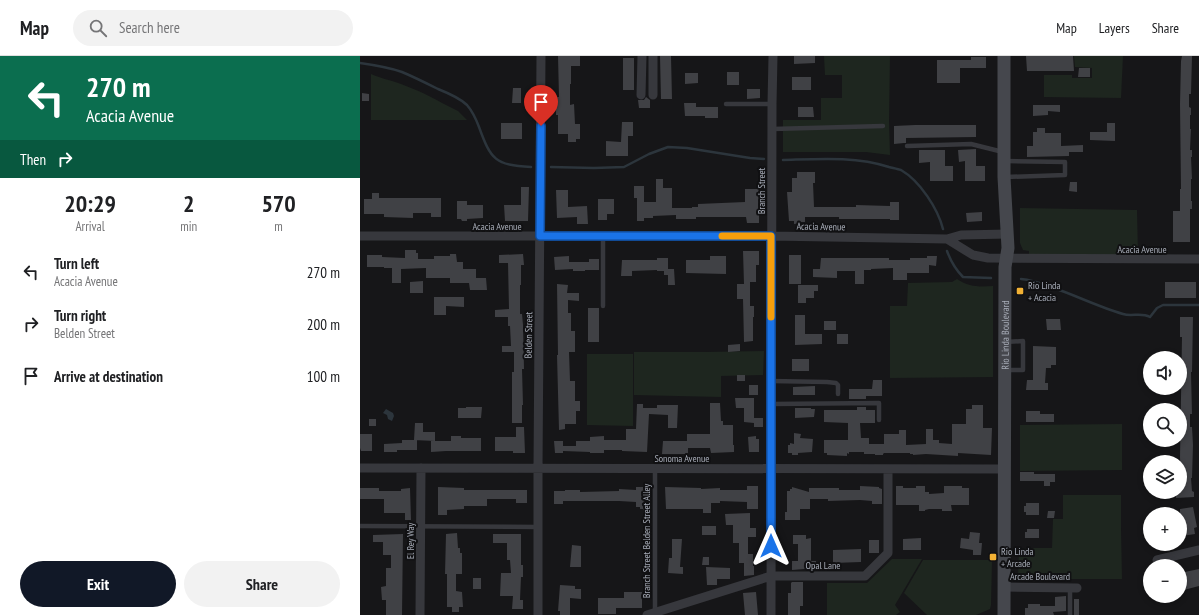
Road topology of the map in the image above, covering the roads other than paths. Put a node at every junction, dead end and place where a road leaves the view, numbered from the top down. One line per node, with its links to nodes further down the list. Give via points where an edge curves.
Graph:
1 (541, 56): 19 (street, Belden Street)
2 (642, 56): 6 (street)
3 (653, 56): 7 (street)
4 (773, 56): 11 (street, Branch Street)
5 (1004, 56): 15 (main road, Rio Linda Boulevard)
6 (641, 83): 7 (street); 8 (street)
7 (653, 84): 9 (street)
8 (641, 95)
9 (653, 95)
10 (726, 104): 11 (lane)
11 (772, 104): 13 (street, Branch Street)
12 (883, 126): 13 (lane)
13 (772, 129): 20 (street, Branch Street)
14 (908, 146): 15 (lane, via 972,144)
15 (1004, 156): 16 (main road, Rio Linda Boulevard); 16 (lane, via 1065,162 1065,175)
16 (1004, 177): 17 (main road, Rio Linda Boulevard)
17 (1008, 234): 22 (street, Acacia Avenue, via 961,235); 23 (main road, Rio Linda Boulevard)
18 (360, 236): 19 (street, Acacia Avenue)
19 (540, 236): 21 (street, Acacia Avenue); 34 (street, Belden Street)
20 (771, 236): 21 (street, Acacia Avenue); 22 (street, Acacia Avenue); 28 (street, Branch Street)
21 (603, 237): 25 (lane)
22 (947, 239): 23 (street, Acacia Avenue, via 973,254)
23 (1007, 259): 24 (street, Acacia Avenue); 26 (main road, Rio Linda Boulevard)
24 (1199, 259)
25 (603, 306)
26 (1005, 342): 27 (main road, Rio Linda Boulevard); 27 (lane, via 1023,341 1023,370)
27 (1005, 370): 38 (main road, Rio Linda Boulevard)
28 (771, 381): 29 (lane, via 836,383); 30 (street, Branch Street)
29 (838, 394)
30 (771, 404): 31 (lane, via 879,403); 36 (street, Branch Street)
31 (879, 420)
32 (360, 468): 33 (street, Sonoma Avenue)
33 (421, 468): 34 (street, Sonoma Avenue); 40 (street, El Rey Way)
34 (538, 468): 35 (street, Sonoma Avenue); 41 (street, Belden Street)
35 (655, 469): 36 (street, Sonoma Avenue); 47 (lane, Branch Street Belden Street Alley)
36 (771, 469): 37 (street, Sonoma Avenue); 44 (street, Branch Street)
37 (888, 469): 38 (street, Sonoma Avenue); 44 (street, Opal Lane, via 888,553 865,576)
38 (1004, 470): 45 (main road, Rio Linda Boulevard)
39 (360, 526): 40 (lane)
40 (421, 526): 41 (lane); 48 (street, El Rey Way)
41 (538, 527): 49 (street, Belden Street)
42 (1199, 550): 43 (street)
43 (1161, 559)
44 (771, 576): 47 (street, Opal Lane); 50 (street, Branch Street)
45 (1004, 587): 46 (street, Arcade Boulevard); 51 (main road, Rio Linda Boulevard)
46 (1073, 588): 52 (lane)
47 (651, 614)
48 (420, 615)
49 (538, 615)
50 (771, 615)
51 (1004, 615)
52 (1070, 615)

